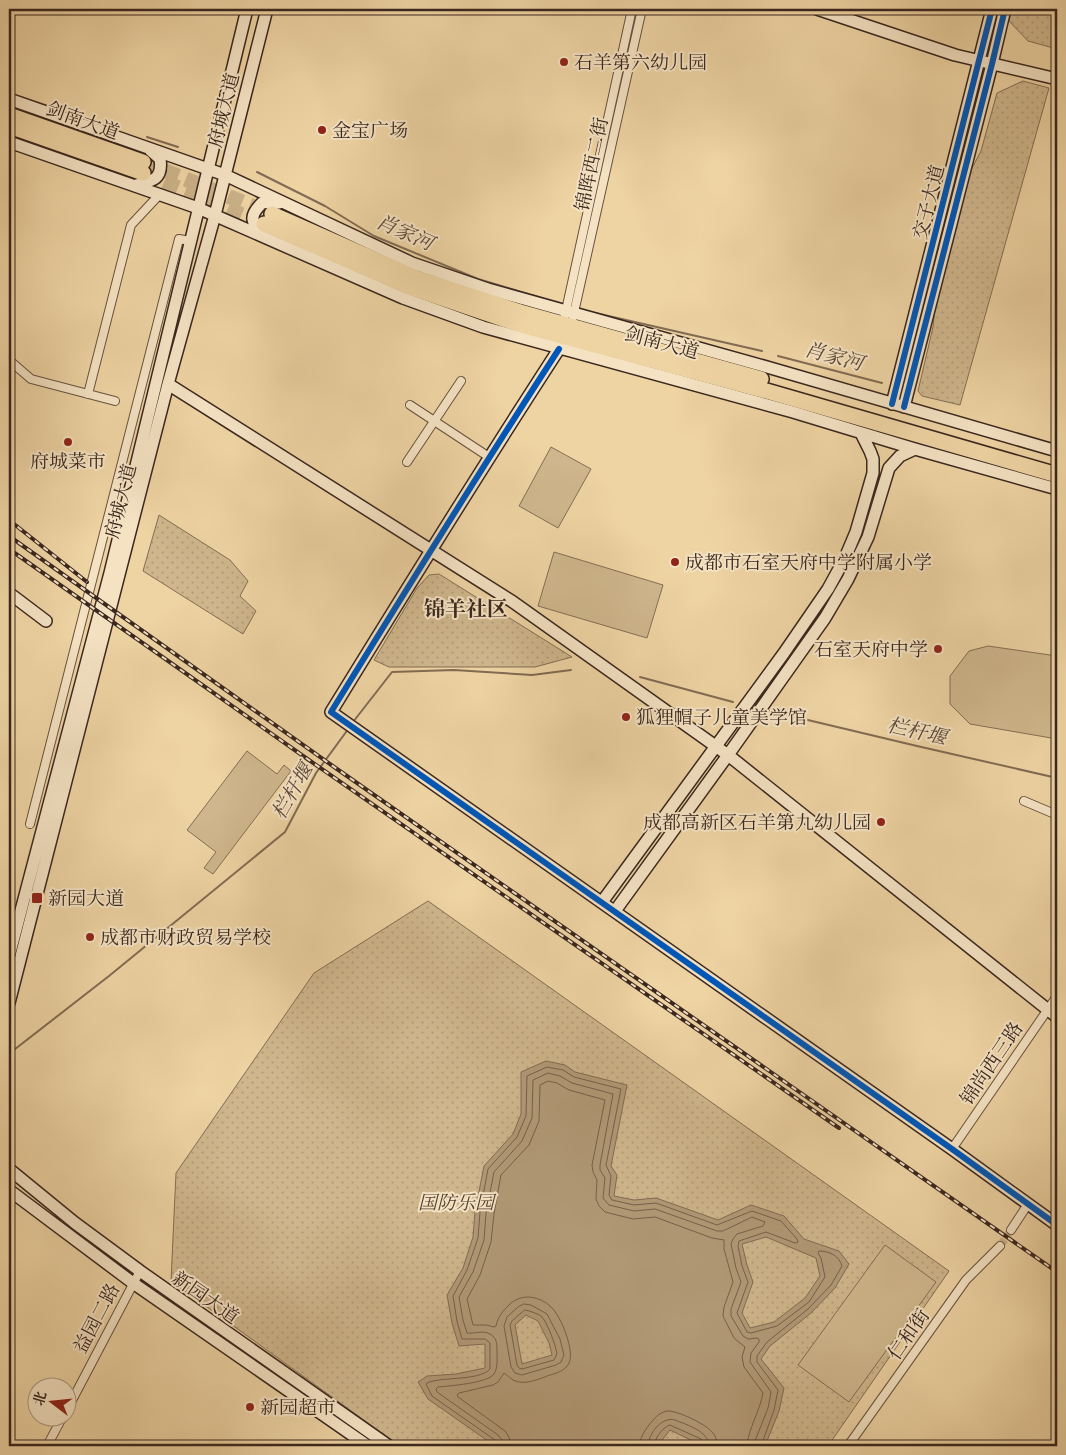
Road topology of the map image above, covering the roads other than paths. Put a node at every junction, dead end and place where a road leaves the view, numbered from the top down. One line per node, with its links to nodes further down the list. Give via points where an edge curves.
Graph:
1 (247, 9): 16 (main road, 府城大道)
2 (267, 9): 18 (main road, 府城大道)
3 (632, 9): 28 (street, 锦晖西二街)
4 (642, 9): 28 (street, 锦晖西二街)
5 (817, 9): 8 (main road)
6 (992, 9): 8 (main road, 交子大道)
7 (1004, 9): 9 (main road, 交子大道)
8 (979, 61): 9 (main road); 39 (main road, 交子大道)
9 (992, 64): 10 (main road); 41 (main road, 交子大道)
10 (1057, 79)
11 (9, 99): 15 (main road)
12 (9, 114): 17 (highway, 剑南大道)
13 (9, 126): 17 (highway, 剑南大道)
14 (9, 142): 17 (main road)
15 (145, 146): 16 (main road); 17 (main road, via 160,159 160,173 151,182)
16 (207, 169): 18 (main road); 21 (main road, 府城大道)
17 (140, 174): 19 (main road)
18 (224, 175): 20 (main road); 22 (main road, 府城大道)
19 (160, 194): 21 (main road); 37 (street, via 131,225)
20 (288, 206): 25 (main road, via 262,203 254,210 254,224); 26 (main road, via 412,263)
21 (198, 208): 22 (main road); 24 (main road, 府城大道)
22 (215, 216): 25 (main road); 35 (main road, 府城大道)
23 (268, 219): 27 (highway, 剑南大道, via 412,288)
24 (190, 241): 59 (street, via 179,239); 62 (main road, 府城大道, via 110,573)
25 (272, 241): 29 (main road, via 403,298)
26 (488, 289): 27 (main road); 28 (main road)
27 (520, 319): 28 (highway, 剑南大道); 29 (main road); 36 (highway, 剑南大道)
28 (569, 319): 32 (main road); 33 (highway, 剑南大道)
29 (483, 327): 30 (main road)
30 (559, 349): 42 (main road); 47 (main road)
31 (9, 360): 37 (street, via 31,378)
32 (767, 367): 33 (main road); 39 (main road)
33 (738, 373): 49 (highway, 剑南大道)
34 (461, 381): 43 (street)
35 (168, 384): 52 (main road); 64 (main road, 府城大道)
36 (770, 392): 42 (main road); 50 (highway, 剑南大道)
37 (88, 394): 38 (street)
38 (115, 401)
39 (892, 404): 41 (main road)
40 (410, 405): 43 (street)
41 (904, 407): 46 (main road)
42 (793, 412): 44 (main road)
43 (435, 421): 47 (street); 48 (street)
44 (861, 433): 45 (main road); 55 (main road, via 873,459 873,473 845,558 818,605)
45 (915, 449): 51 (main road); 56 (main road, via 900,456 889,468 868,537 848,579)
46 (1057, 451)
47 (489, 457): 52 (main road)
48 (406, 462)
49 (1057, 466)
50 (1057, 475)
51 (1057, 489)
52 (431, 550): 55 (main road, via 513,602); 60 (main road, via 332,712)
53 (9, 593): 54 (main road)
54 (46, 621)
55 (715, 747): 56 (main road); 60 (main road)
56 (728, 755): 61 (main road); 65 (main road)
57 (1024, 801): 58 (street)
58 (1057, 815)
59 (30, 824)
60 (602, 902): 61 (main road)
61 (615, 911): 67 (main road)
62 (9, 956)
63 (1057, 996): 65 (street, 锦尚西三路)
64 (9, 1003)
65 (1047, 1009): 66 (main road); 67 (street, 锦尚西三路)
66 (1057, 1017)
67 (952, 1150): 70 (main road)
68 (9, 1169): 74 (main road, 新园大道, via 75,1224)
69 (9, 1190): 75 (main road, 新园大道)
70 (1028, 1204): 71 (main road); 72 (street)
71 (1057, 1225)
72 (1011, 1230)
73 (1000, 1246): 81 (street, 仁和街, via 966,1280)
74 (140, 1271): 75 (street, 益园二路); 80 (main road, 新园大道)
75 (133, 1283): 76 (street, 益园二路); 79 (main road, 新园大道)
76 (78, 1389)
77 (57, 1428): 78 (street)
78 (47, 1446)
79 (368, 1446)
80 (389, 1446)
81 (848, 1446)

